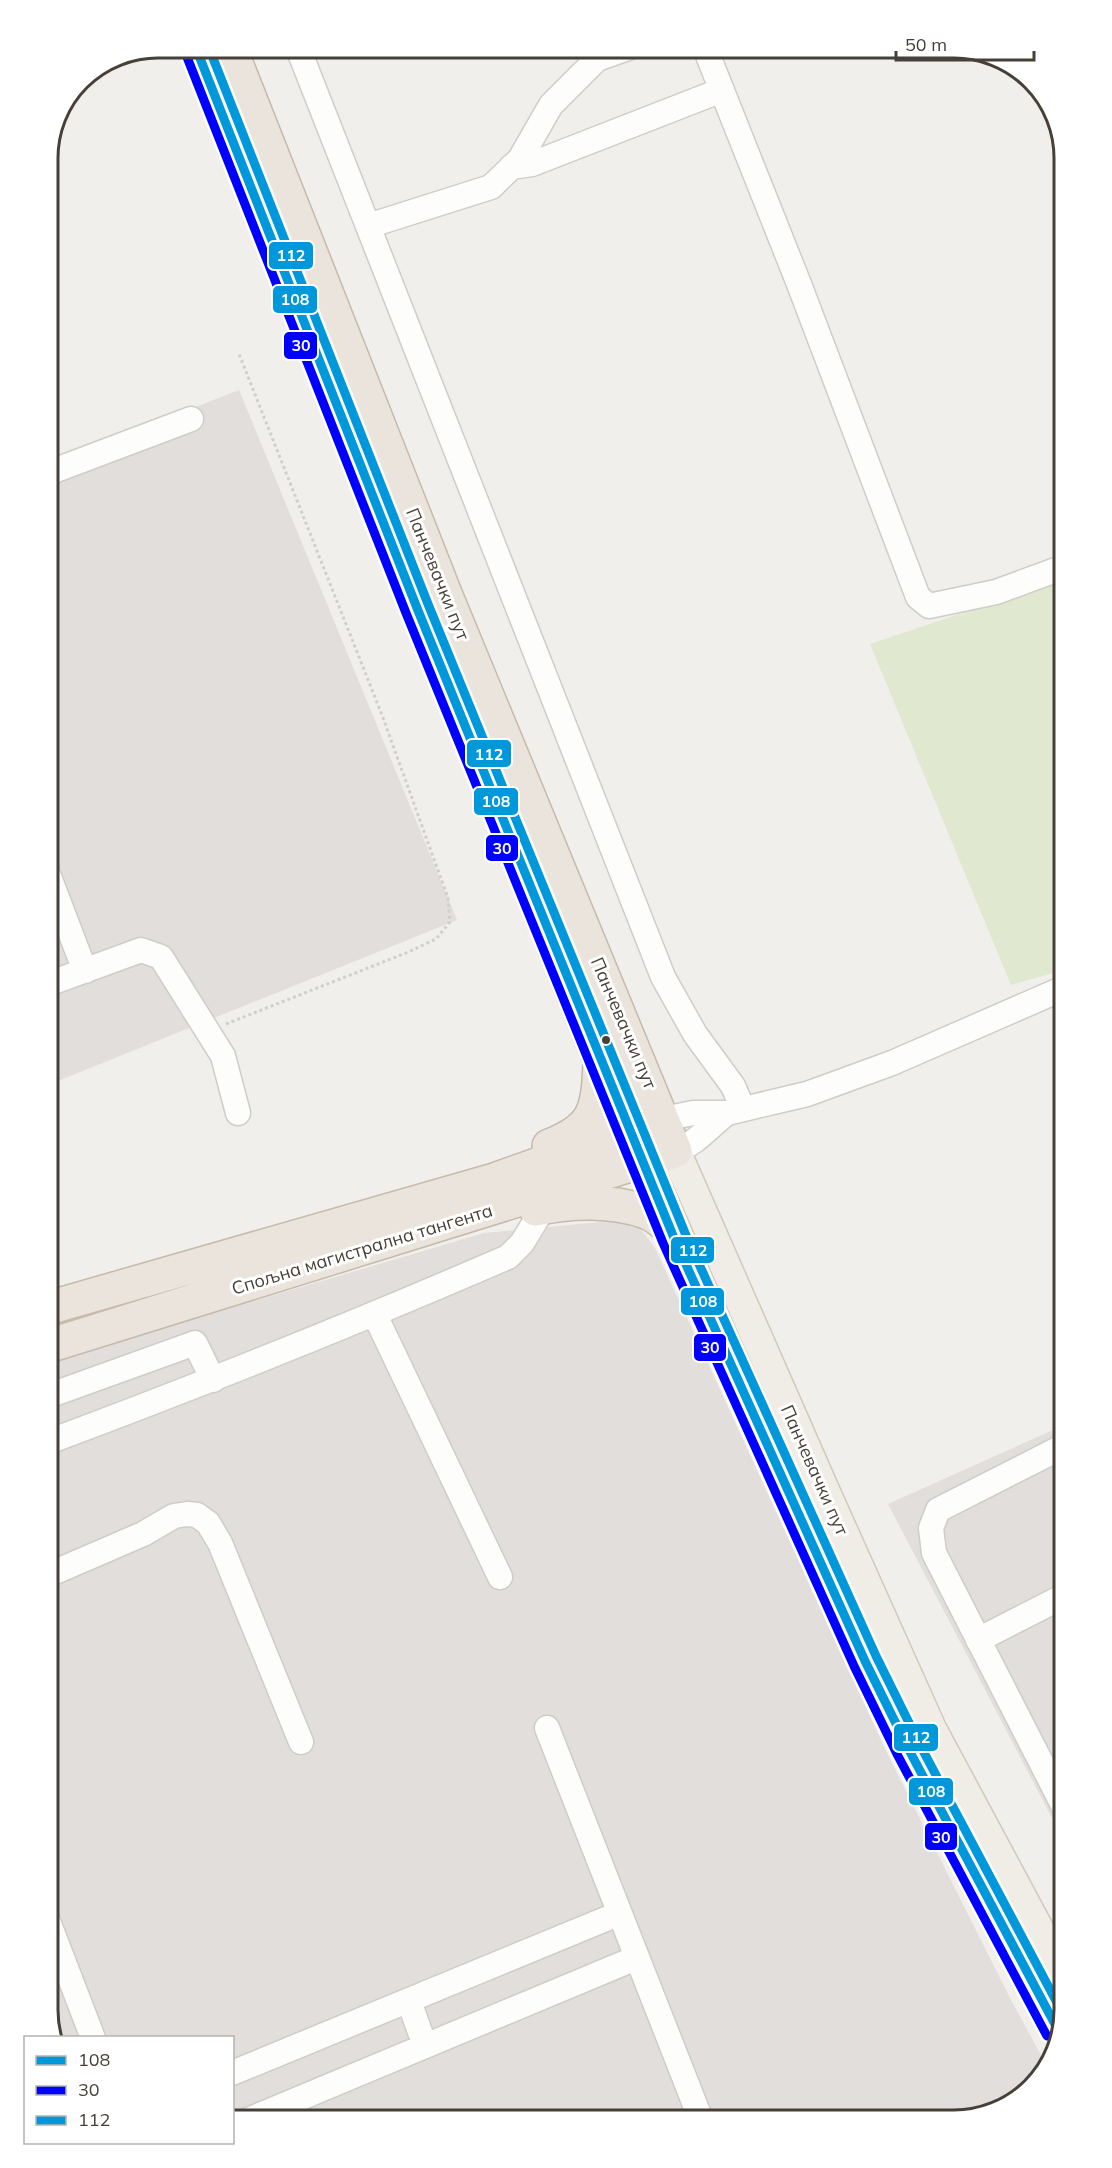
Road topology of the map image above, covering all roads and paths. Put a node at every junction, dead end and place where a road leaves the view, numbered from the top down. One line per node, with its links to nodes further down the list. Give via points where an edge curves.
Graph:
1 (200, 58): 18 (highway, Панчевачки пут, via 421,619)
2 (234, 58): 21 (highway, Панчевачки пут, via 446,596)
3 (302, 58): 8 (street)
4 (598, 59): 7 (street, via 550,105)
5 (709, 59): 6 (street)
6 (722, 90): 7 (street, via 532,164); 12 (street, via 918,597 929,606 996,592)
7 (511, 168): 8 (street, via 490,187)
8 (368, 226): 19 (street, via 663,978 695,1034 729,1079)
9 (239, 354): 17 (path, via 382,715 448,898 450,922 436,939 406,953)
10 (191, 419): 11 (street)
11 (59, 468)
12 (1054, 571)
13 (59, 902): 14 (street)
14 (85, 971): 15 (street); 17 (street, via 141,950 161,957)
15 (59, 980)
16 (1054, 992): 19 (street, via 892,1063 807,1094)
17 (208, 1031): 20 (street, via 223,1056)
18 (600, 1058): 22 (highway, Панчевачки пут); 25 (highway, via 598,1101 584,1125 569,1137 534,1152)
19 (735, 1111): 21 (street); 23 (street, via 713,1123 694,1143)
20 (238, 1113)
21 (664, 1119): 22 (highway, Спољна магистрална тангента); 23 (highway, Панчевачки пут)
22 (630, 1131): 24 (highway, Панчевачки пут); 25 (highway, Спољна магистрална тангента)
23 (675, 1150): 24 (highway, Спољна магистрална тангента); 46 (main road, Панчевачки пут, via 931,1729)
24 (641, 1161): 27 (highway, Спољна магистрална тангента); 28 (main road, Панчевачки пут)
25 (494, 1180): 29 (highway, Спољна магистрална тангента)
26 (544, 1207): 27 (highway, via 492,1218); 28 (highway, via 622,1206 647,1212); 30 (street, via 522,1244 508,1257)
27 (464, 1217): 31 (highway, Спољна магистрална тангента)
28 (669, 1228): 48 (main road, Панчевачки пут, via 865,1661)
29 (58, 1305)
30 (375, 1315): 32 (street); 37 (street)
31 (58, 1343)
32 (213, 1380): 33 (street, via 195,1343); 34 (street)
33 (58, 1392)
34 (58, 1438)
35 (1054, 1451): 39 (street, via 938,1510 931,1528 934,1553)
36 (58, 1570): 41 (street, via 174,1516 197,1515 208,1523 220,1543)
37 (500, 1577)
38 (1054, 1601): 39 (street)
39 (978, 1640): 42 (street)
40 (547, 1728): 43 (street)
41 (302, 1742)
42 (1054, 1788)
43 (618, 1914): 45 (street); 47 (street)
44 (58, 1947): 49 (street)
45 (636, 1958): 50 (street); 53 (street)
46 (1054, 1958)
47 (409, 2001): 50 (street); 51 (street)
48 (1053, 2021)
49 (93, 2036)
50 (425, 2046): 52 (street)
51 (234, 2072)
52 (274, 2109)
53 (697, 2110)

